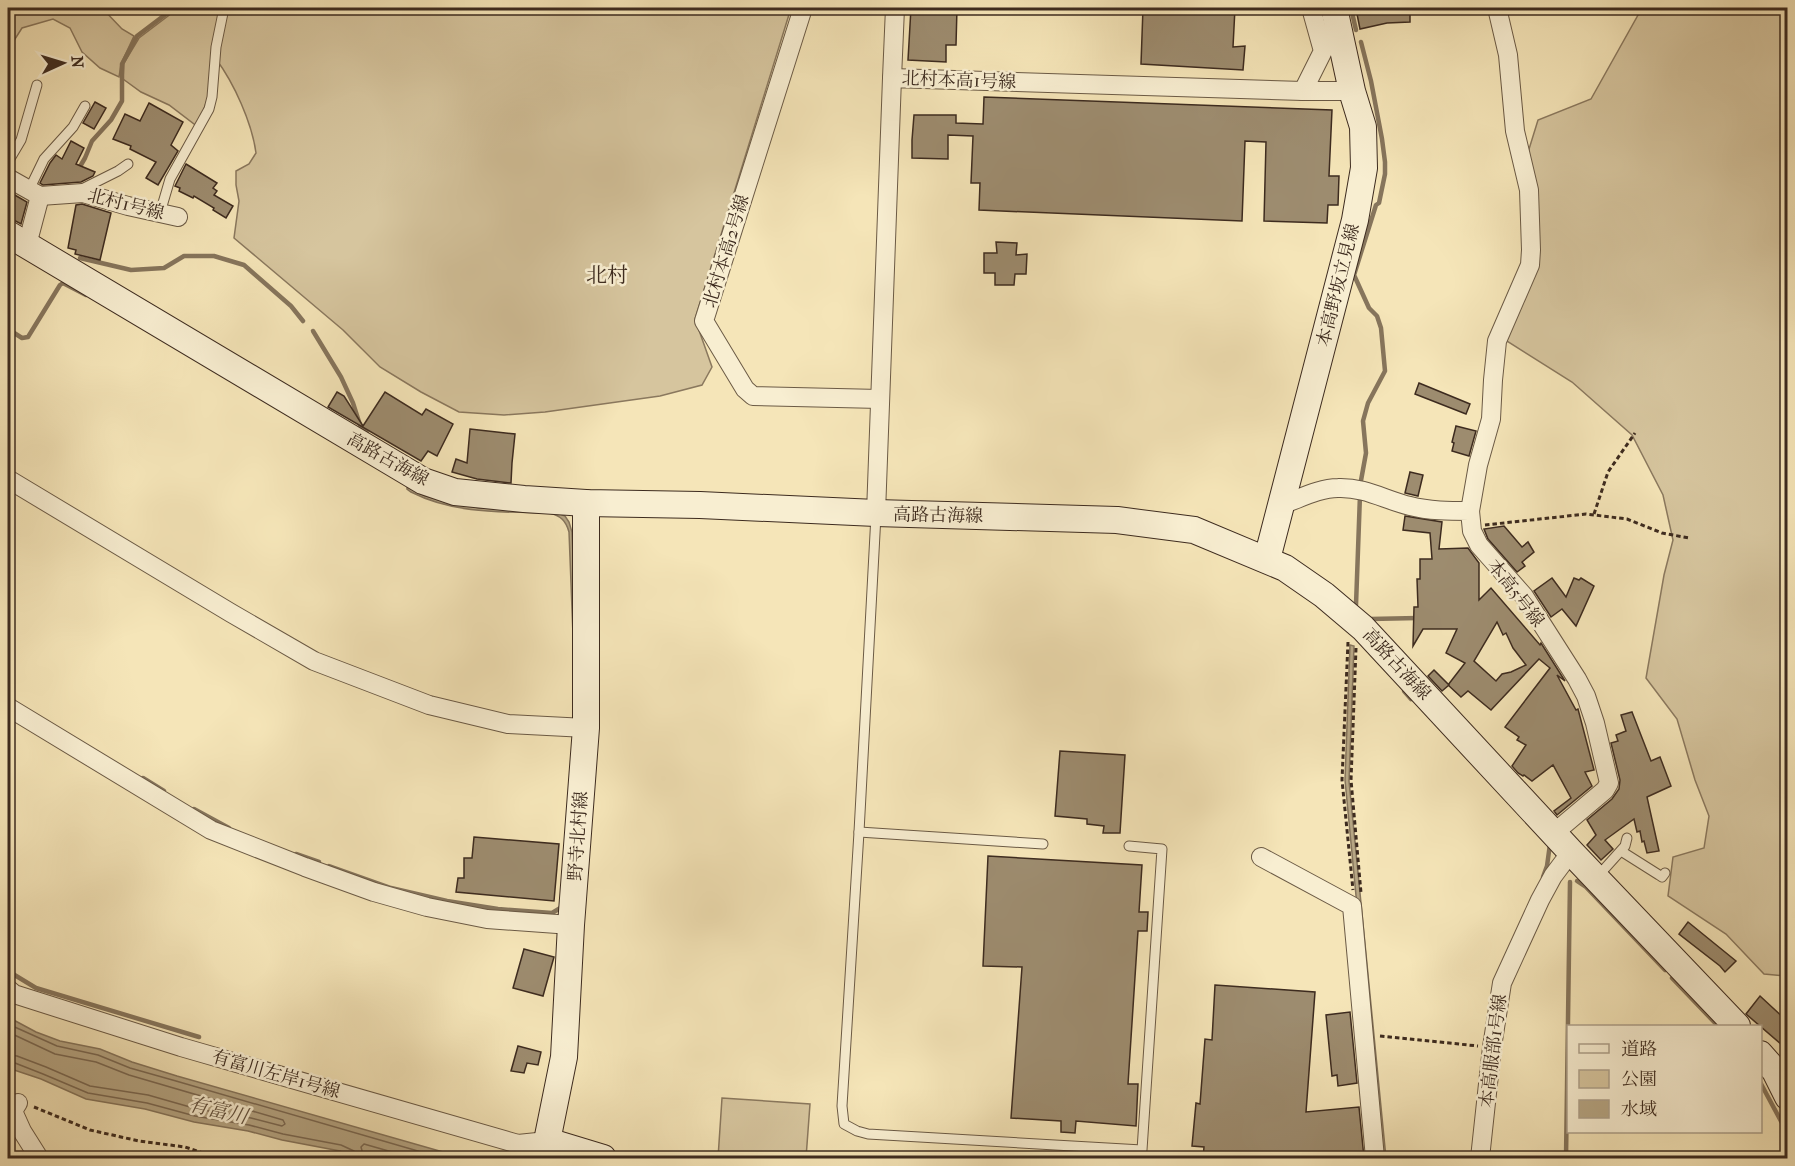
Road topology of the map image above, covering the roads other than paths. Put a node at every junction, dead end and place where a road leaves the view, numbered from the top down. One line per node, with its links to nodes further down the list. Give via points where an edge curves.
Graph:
1 (224, 8): 17 (lane, via 209,109 170,179)
2 (803, 8): 20 (street, 北村本高2号線, via 704,321 753,396)
3 (895, 8): 7 (street)
4 (1311, 8): 9 (street, via 1323,51)
5 (1334, 8): 10 (main road, 本高野坂立見線)
6 (1497, 8): 25 (street, via 1511,78 1515,130 1529,190 1532,250 1530,265 1497,341 1491,419 1478,465)
7 (892, 78): 9 (street, 北村本高1号線); 20 (street, 北村本高1号線)
8 (37, 85): 12 (lane, via 21,140)
9 (1303, 91): 10 (street, 北村本高1号線)
10 (1352, 91): 23 (main road, 本高野坂立見線, via 1363,127 1361,189)
11 (85, 106): 15 (lane, via 73,127 44,159)
12 (8, 162)
13 (128, 164): 16 (lane)
14 (8, 178): 15 (street)
15 (35, 193): 16 (street, 北村1号線); 19 (street)
16 (73, 194): 17 (street, 北村1号線, via 83,193)
17 (160, 213): 18 (street, 北村1号線)
18 (178, 217)
19 (17, 239): 22 (main road, 高路古海線, via 423,481 455,492)
20 (880, 399): 24 (street, 北村本高1号線)
21 (8, 479): 28 (street, via 314,661 429,705 508,724)
22 (586, 503): 24 (main road, 高路古海線); 28 (main road, 野寺北村線)
23 (1281, 505): 25 (street, via 1317,492 1353,488 1408,506); 26 (main road, 本高野坂立見線)
24 (876, 513): 26 (main road, 高路古海線, via 1117,520 1194,530); 29 (lane)
25 (1471, 519): 30 (street, 本高5号線, via 1479,545 1524,596 1573,671 1598,733 1610,783)
26 (1267, 559): 30 (main road, 高路古海線, via 1324,595 1363,628)
27 (8, 707): 39 (street, via 211,830 305,867 427,907 487,919)
28 (586, 728): 39 (main road, 野寺北村線)
29 (859, 832): 32 (lane); 33 (lane, via 844,1124 868,1134 1142,1150 1162,849)
30 (1554, 833): 35 (main road, 高路古海線)
31 (1628, 838): 34 (lane)
32 (1043, 844)
33 (1128, 846)
34 (1621, 850): 37 (lane, via 1662,877); 38 (lane)
35 (1571, 852): 38 (main road, 高路古海線); 50 (street, 本高服部1号線, via 1549,884 1502,983)
36 (1261, 857): 49 (street, via 1357,900)
37 (1665, 873)
38 (1596, 878): 41 (main road, 高路古海線)
39 (571, 925): 45 (main road, 野寺北村線, via 564,1057)
40 (8, 989): 45 (street, 有富川左岸1号線, via 181,1047 518,1144)
41 (1736, 1025)
42 (1774, 1069): 43 (main road)
43 (1788, 1097)
44 (18, 1103): 46 (street, via 13,1111)
45 (548, 1141): 47 (main road); 48 (main road)
46 (39, 1158)
47 (528, 1158)
48 (603, 1158)
49 (1376, 1158)
50 (1480, 1158)

